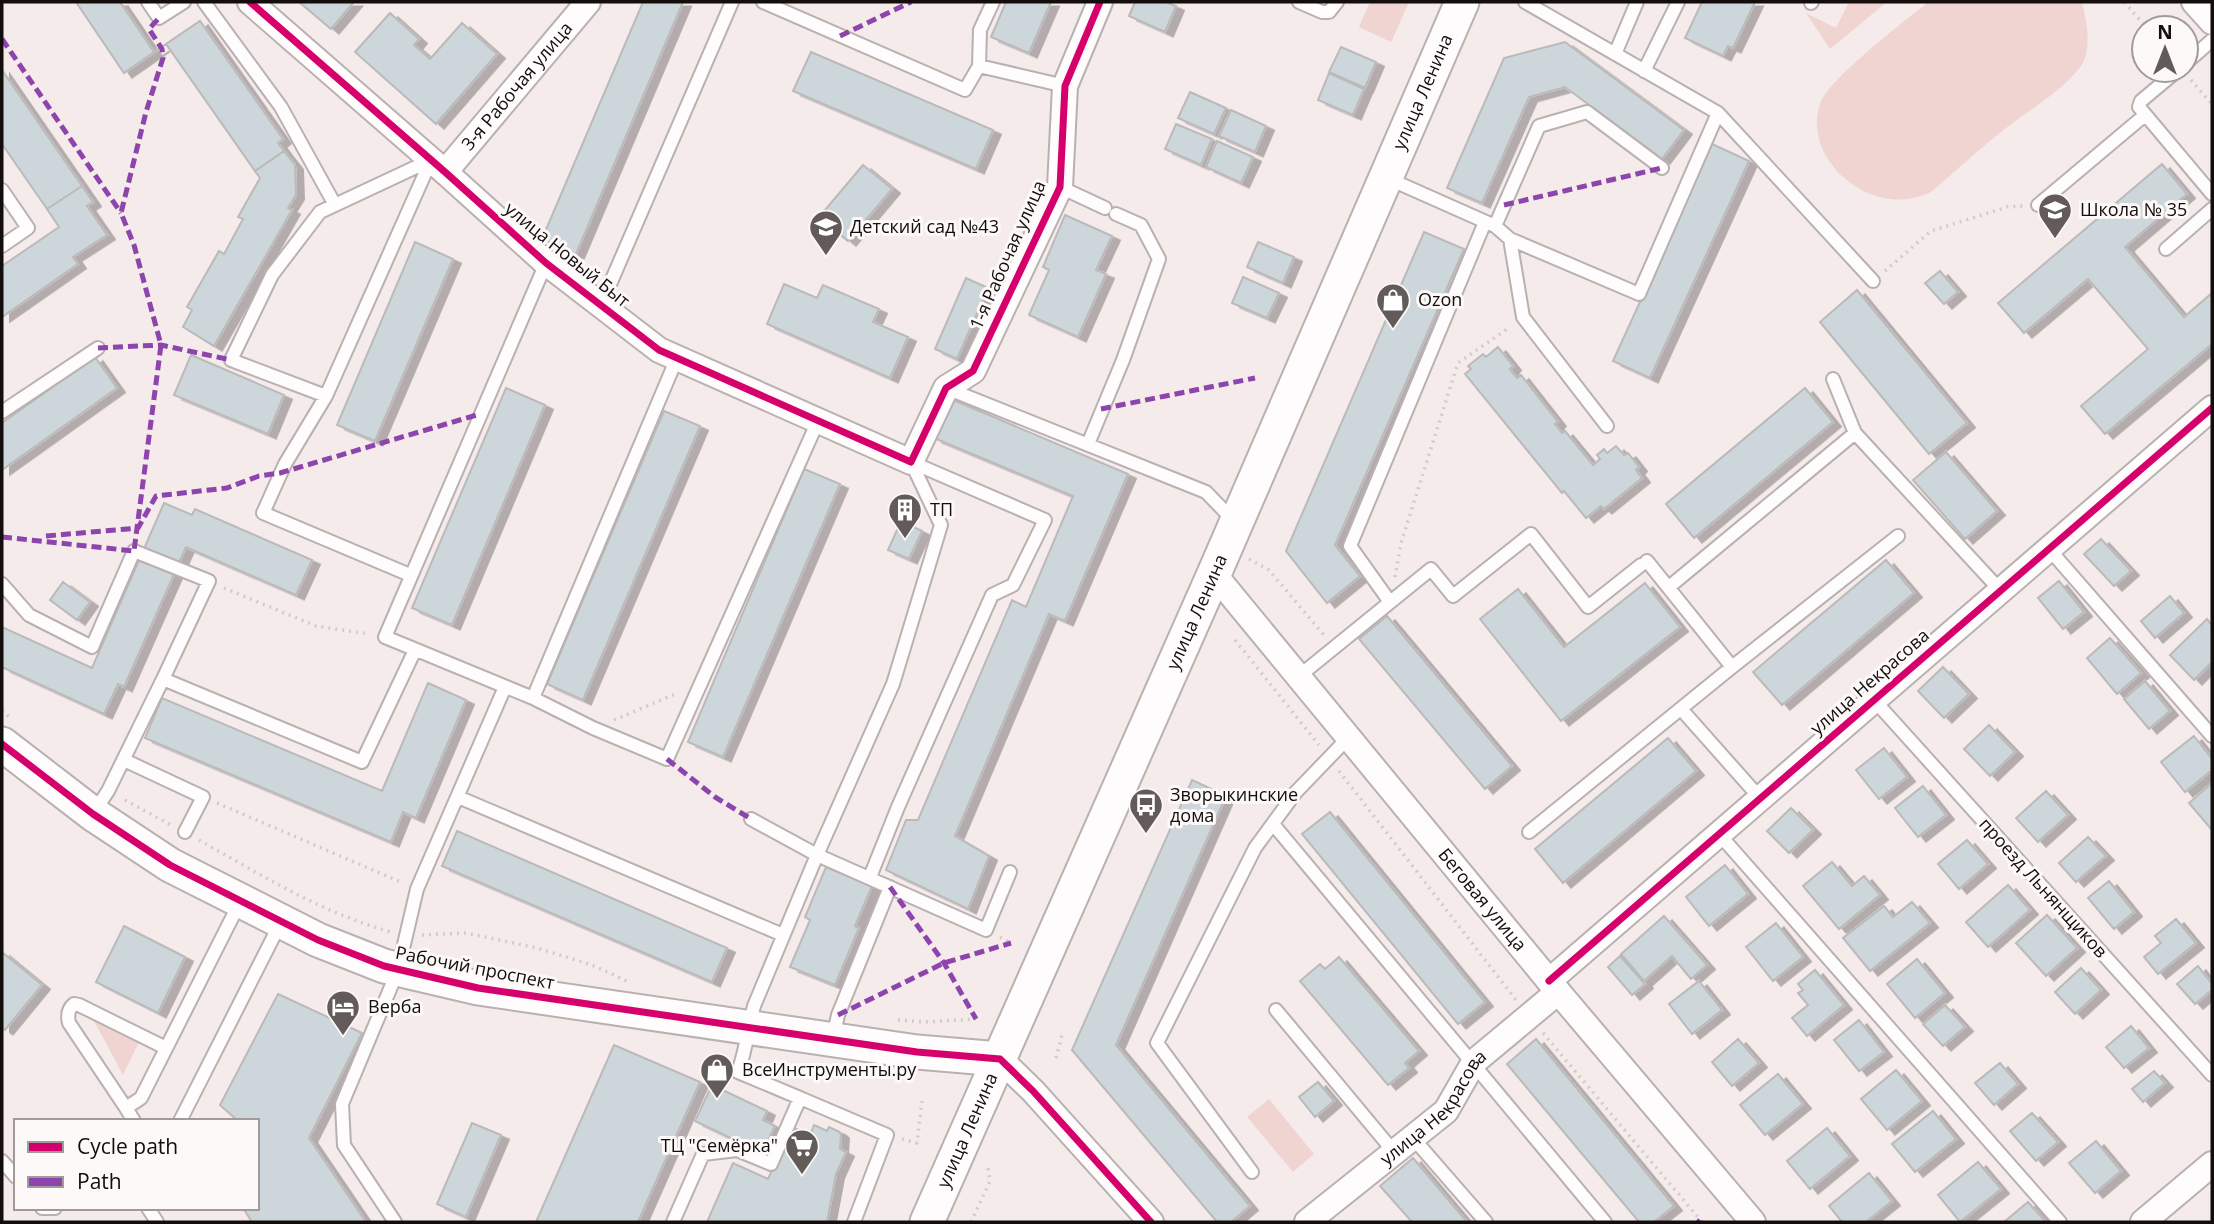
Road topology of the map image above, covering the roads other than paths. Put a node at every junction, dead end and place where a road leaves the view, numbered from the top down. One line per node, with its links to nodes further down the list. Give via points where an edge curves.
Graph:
1 (148, 2): 2 (lane, via 159,18)
2 (184, 2)
3 (204, 2): 31 (lane, via 281,107)
4 (250, 2): 25 (street, улица Новый Быт)
5 (588, 2): 25 (street, 3-я Рабочая улица)
6 (732, 2): 40 (lane)
7 (764, 2): 19 (lane, via 965,90)
8 (993, 2): 19 (lane, via 980,30)
9 (1100, 2): 22 (street, 1-я Рабочая улица)
10 (1299, 2): 11 (lane, via 1329,12)
11 (1336, 2)
12 (1462, 2): 27 (main road, улица Ленина)
13 (1525, 2): 18 (lane)
14 (1637, 2): 18 (lane)
15 (1678, 2): 20 (lane)
16 (2194, 2): 17 (street)
17 (2212, 22)
18 (1615, 54): 20 (lane)
19 (979, 66): 22 (lane)
20 (1644, 71): 23 (lane)
21 (2161, 84): 24 (lane, via 2139,103)
22 (1065, 86): 28 (street, 1-я Рабочая улица)
23 (1718, 114): 35 (lane, via 1639,294); 39 (lane)
24 (2144, 115): 30 (lane); 32 (lane)
25 (438, 166): 31 (lane); 38 (street, улица Новый Быт); 45 (lane)
26 (1662, 168): 34 (lane, via 1587,112 1539,126)
27 (1386, 178): 34 (lane); 54 (main road, улица Ленина)
28 (1059, 187): 44 (street, 1-я Рабочая улица, via 974,371); 51 (lane, via 1141,225 1159,259)
29 (2, 190): 36 (lane, via 28,228)
30 (2212, 194)
31 (335, 205): 45 (lane, via 320,212 272,275 231,360)
32 (2038, 205)
33 (2212, 209): 37 (lane)
34 (1490, 224): 35 (lane); 61 (lane, via 1350,546)
35 (1510, 239): 49 (lane, via 1523,317)
36 (2, 246)
37 (2166, 249)
38 (546, 263): 40 (street, улица Новый Быт); 57 (lane)
39 (1872, 281)
40 (601, 305): 42 (street, улица Новый Быт, via 659,350)
41 (98, 348): 47 (lane)
42 (677, 358): 48 (street, улица Новый Быт); 67 (lane)
43 (1833, 379): 50 (lane)
44 (946, 388): 51 (lane); 52 (street)
45 (326, 396): 57 (lane, via 285,464 263,513)
46 (2212, 408): 55 (street, улица Некрасова)
47 (2, 412)
48 (818, 421): 52 (street, улица Новый Быт); 67 (lane, via 667,760)
49 (1608, 426)
50 (1855, 433): 59 (lane); 60 (lane)
51 (1088, 444): 54 (lane, via 1206,492)
52 (911, 461): 82 (lane, via 941,525 893,684); 84 (lane, via 1045,520 1013,585 992,595)
53 (1898, 536): 63 (lane)
54 (1239, 538): 56 (main road, улица Ленина)
55 (2049, 549): 60 (street, улица Некрасова); 71 (lane)
56 (1214, 574): 64 (street, Беговая улица); 95 (main road, улица Ленина)
57 (410, 575): 62 (lane, via 385,637)
58 (2, 584): 65 (lane, via 29,615 92,647 134,551 209,581)
59 (1669, 587): 61 (lane, via 1644,563 1588,607 1531,534 1452,596 1431,569); 63 (lane)
60 (2000, 590): 68 (street, улица Некрасова)
61 (1390, 602): 64 (lane)
62 (415, 650): 65 (lane, via 362,762); 66 (lane)
63 (1732, 667): 69 (lane)
64 (1298, 677): 72 (street, Беговая улица)
65 (163, 679): 73 (lane)
66 (505, 687): 67 (lane); 74 (lane)
67 (533, 698)
68 (1874, 700): 75 (street, улица Некрасова); 97 (lane, проезд Льнянщиков)
69 (1681, 709): 75 (lane); 80 (lane)
70 (7, 732): 76 (main road, Рабочий проспект)
71 (2212, 736)
72 (1349, 737): 78 (lane, via 1296,792); 90 (street, Беговая улица)
73 (124, 760): 76 (lane); 79 (lane, via 203,797)
74 (458, 797): 88 (lane); 89 (lane, via 417,889)
75 (1760, 798): 81 (street, улица Некрасова)
76 (100, 802): 86 (main road, Рабочий проспект, via 170,865)
77 (751, 818): 82 (lane)
78 (1273, 824): 96 (lane); 105 (lane, via 1255,848 1157,1043)
79 (185, 832)
80 (1529, 832)
81 (1719, 834): 90 (street, улица Некрасова); 116 (lane)
82 (817, 855): 84 (lane); 88 (lane)
83 (1010, 872): 85 (lane, via 986,930)
84 (870, 877): 85 (lane)
85 (890, 887): 93 (lane)
86 (240, 902): 87 (main road, Рабочий проспект); 94 (lane)
87 (281, 922): 89 (main road, Рабочий проспект); 101 (lane)
88 (783, 935): 92 (lane)
89 (398, 970): 92 (main road, Рабочий проспект, via 478,988); 107 (lane, via 342,1104 344,1145)
90 (1554, 987): 96 (street, улица Некрасова); 115 (street, Беговая улица)
91 (1276, 1010): 102 (lane)
92 (748, 1027): 93 (main road, Рабочий проспект); 98 (lane, via 738,1072)
93 (832, 1038): 95 (main road, Рабочий проспект)
94 (166, 1048): 99 (lane, via 141,1098); 99 (lane, via 79,1005 71,1007 69,1023)
95 (1000, 1059): 110 (main road, улица Ленина); 111 (street)
96 (1474, 1062): 102 (street, улица Некрасова, via 1446,1111); 114 (lane)
97 (2212, 1075)
98 (800, 1098): 108 (lane, via 771,1164 737,1150 703,1154); 109 (lane, via 887,1135)
99 (126, 1108): 100 (lane)
100 (133, 1119)
101 (181, 1119)
102 (1404, 1145): 112 (street, улица Некрасова); 113 (lane)
103 (2, 1161): 106 (lane)
104 (2212, 1164): 117 (street)
105 (1252, 1172)
106 (14, 1175)
107 (395, 1222)
108 (673, 1222)
109 (854, 1222)
110 (927, 1222)
111 (1151, 1222)
112 (1307, 1222)
113 (1486, 1222)
114 (1605, 1222)
115 (1753, 1222)
116 (2060, 1222)
117 (2143, 1222)

